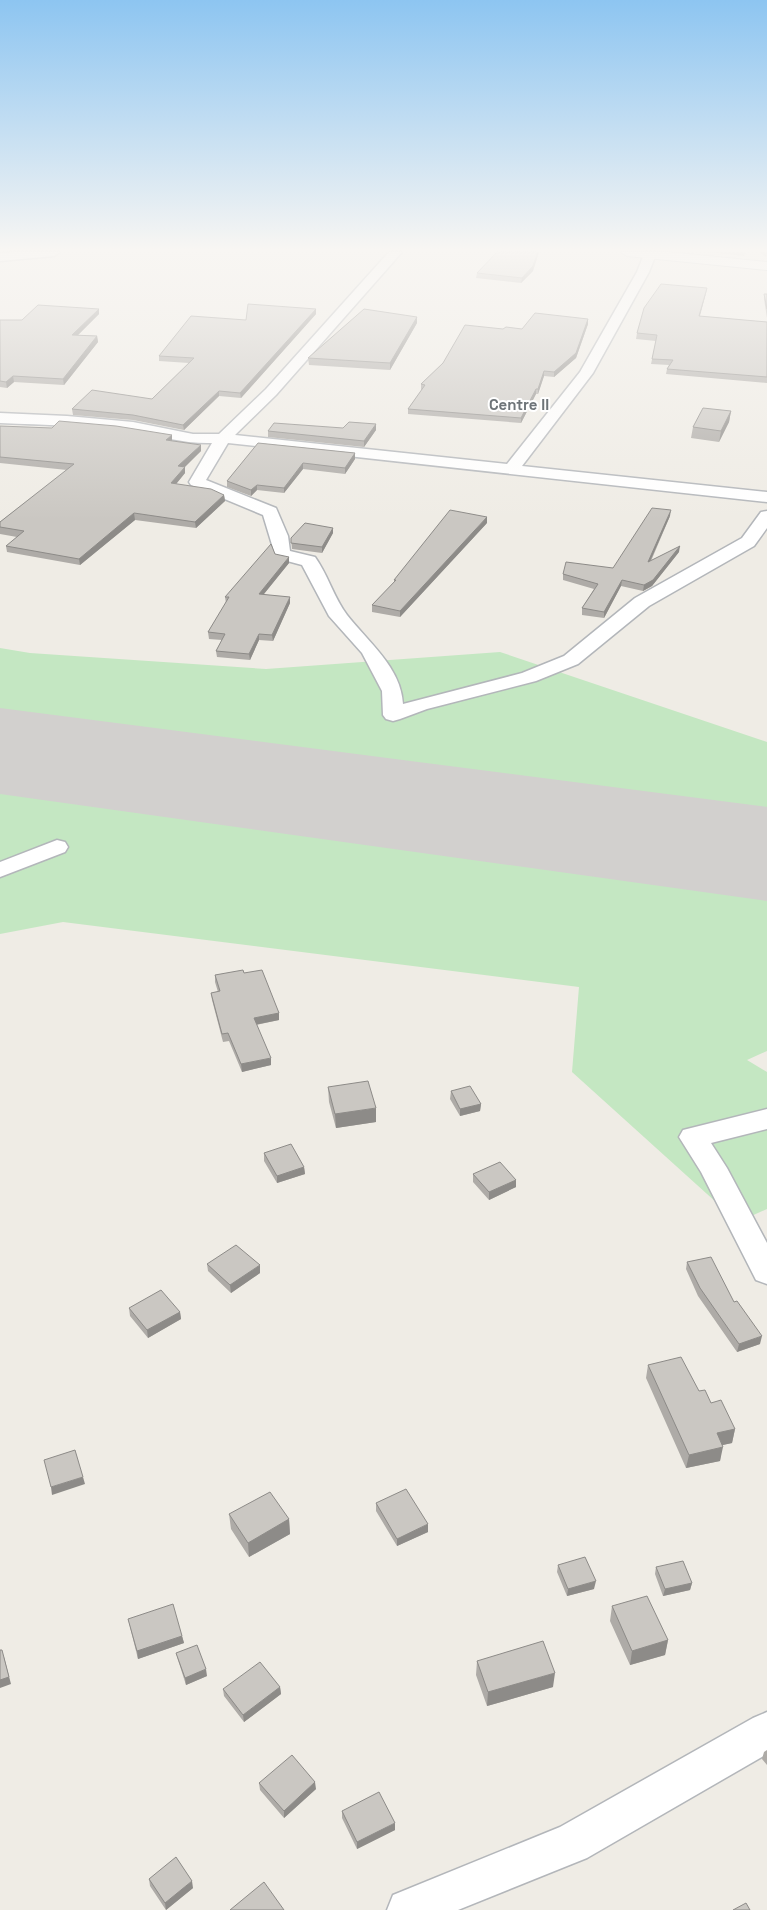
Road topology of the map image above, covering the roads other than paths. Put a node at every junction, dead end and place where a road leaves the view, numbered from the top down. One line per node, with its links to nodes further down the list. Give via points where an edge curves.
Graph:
1 (316, 341): 4 (street, via 271,392)
2 (604, 341): 5 (street, via 586,373)
3 (0, 418): 4 (street, via 67,420 132,427 193,439)
4 (222, 438): 5 (street); 7 (street, via 196,482 270,512 282,554 309,561 338,616 370,651 392,691 393,715 529,677 572,660 642,602 748,542)
5 (512, 468): 6 (street)
6 (767, 497)
7 (767, 516)
8 (57, 847): 9 (street)
9 (0, 870)
10 (767, 1119): 11 (street, via 693,1136)
11 (767, 1272)
12 (767, 1732): 13 (street, via 572,1843)
13 (408, 1910)

